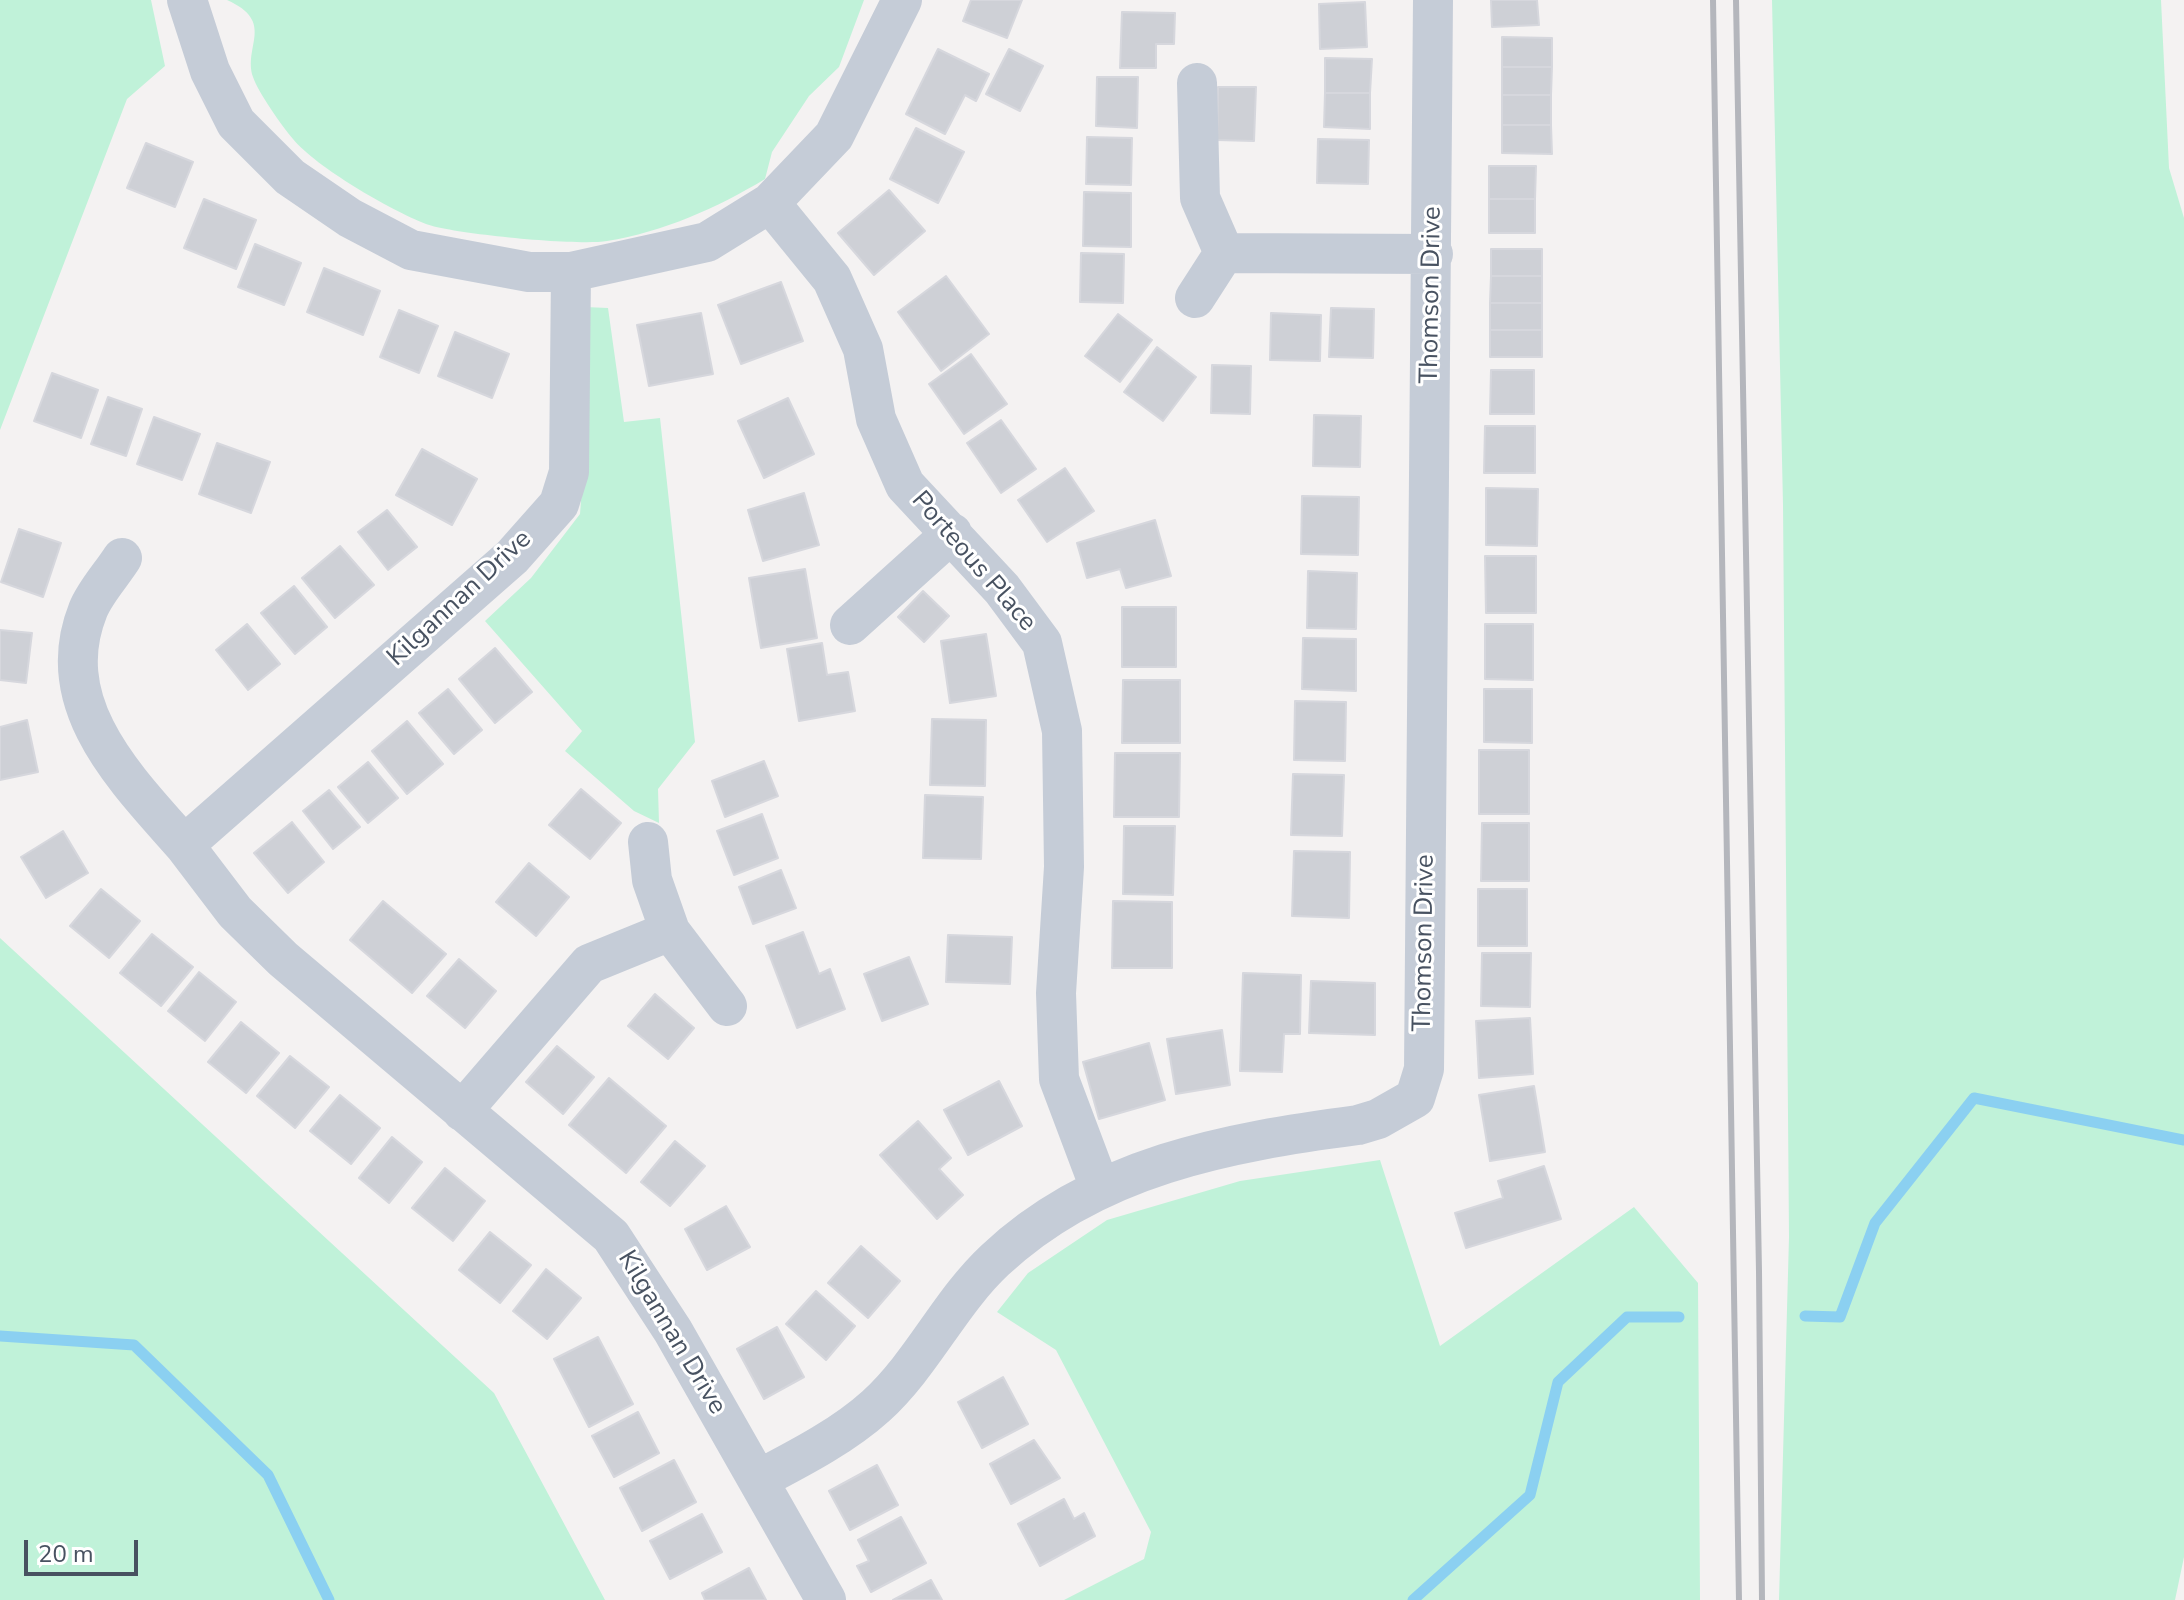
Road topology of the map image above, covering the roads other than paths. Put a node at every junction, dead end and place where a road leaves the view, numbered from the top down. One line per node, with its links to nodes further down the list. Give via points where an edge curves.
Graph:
1 (187, 0): 8 (street, via 210,71 236,123 290,177 350,218 411,250 529,272)
2 (902, 0): 5 (street, via 834,136)
3 (1433, 0): 7 (street, Thomson Drive)
4 (1197, 83): 6 (street, via 1200,198)
5 (770, 203): 8 (street, via 707,242); 10 (street, Porteous Place, via 832,279 863,349 876,419 905,485)
6 (1224, 253): 7 (street); 9 (street)
7 (1433, 254): 18 (street, Thomson Drive, via 1424,1069 1415,1098 1368,1122 1192,1153)
8 (571, 272): 14 (street, Kilgannan Drive, via 569,472 559,504 512,557)
9 (1195, 298)
10 (952, 533): 12 (street); 18 (street, Porteous Place, via 1042,643 1062,731 1059,1079)
11 (122, 558): 14 (street, Kilgannan Drive, via 89,608 79,643 77,679 86,712 120,772)
12 (850, 625)
13 (648, 842): 15 (street, via 652,880)
14 (184, 845): 17 (street, Kilgannan Drive, via 235,912 283,959)
15 (670, 931): 16 (street); 17 (street, via 589,964)
16 (727, 1006)
17 (462, 1111): 19 (street, Kilgannan Drive, via 611,1236 673,1331)
18 (1100, 1188): 19 (street, Thomson Drive, via 1047,1217 996,1259 876,1406)
19 (758, 1480): 20 (street, Kilgannan Drive)
20 (826, 1600)

